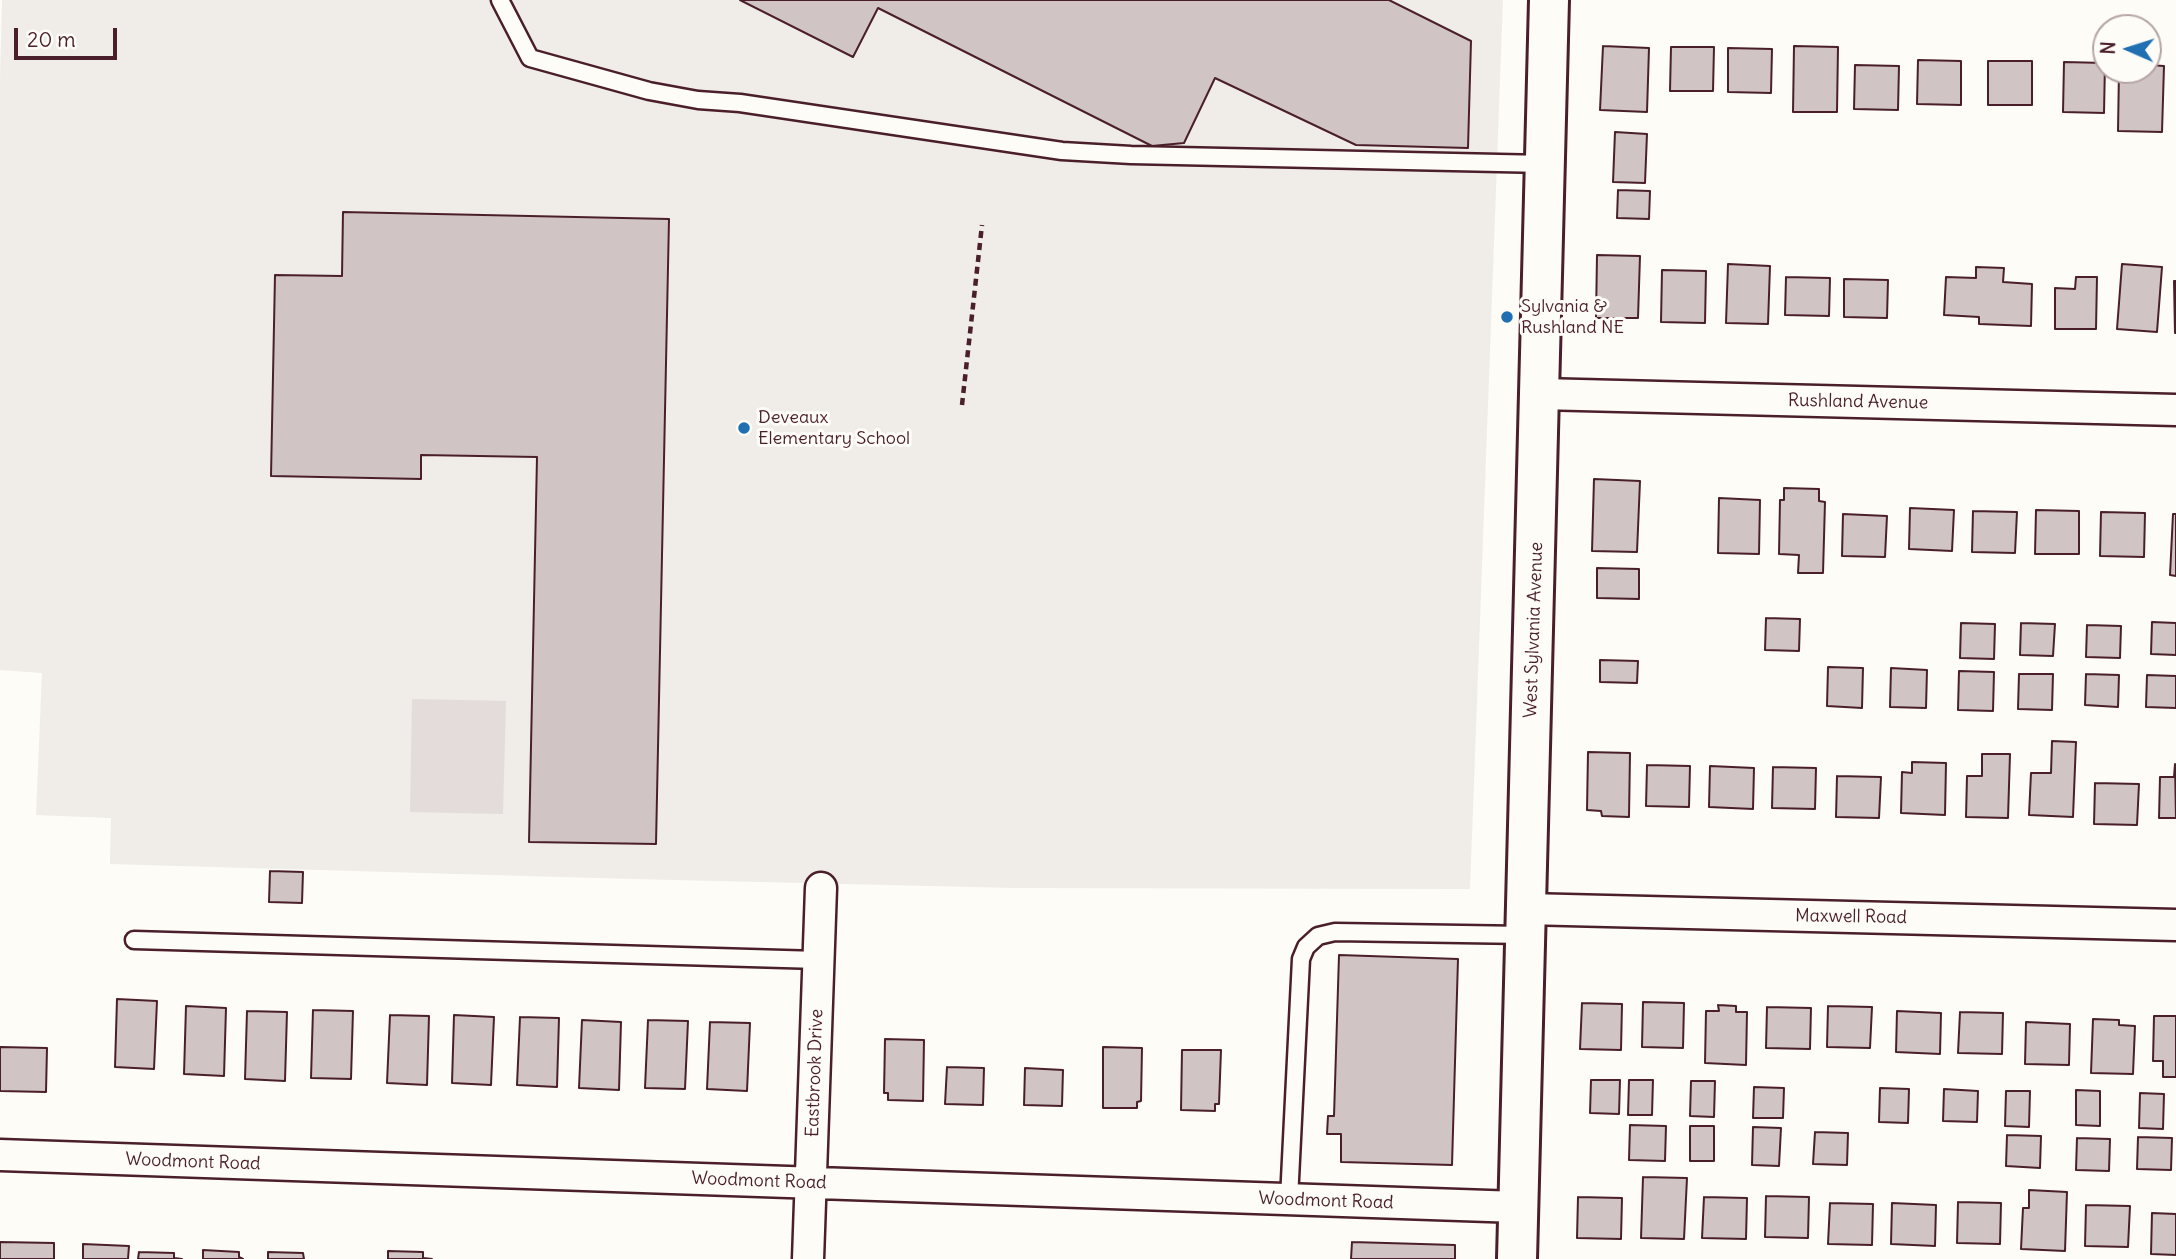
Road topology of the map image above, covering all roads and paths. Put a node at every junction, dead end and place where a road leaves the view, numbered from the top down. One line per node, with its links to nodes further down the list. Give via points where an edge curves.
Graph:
1 (500, 0): 3 (lane, via 530,58 698,100 1062,151)
2 (1549, 0): 3 (main road, West Sylvania Avenue)
3 (1545, 164): 5 (main road, West Sylvania Avenue)
4 (982, 225): 6 (path)
5 (1540, 394): 7 (street, Rushland Avenue); 9 (main road, West Sylvania Avenue)
6 (962, 405)
7 (2176, 410)
8 (821, 888): 12 (street, Eastbrook Drive)
9 (1526, 922): 10 (street, Maxwell Road); 15 (lane, via 1335,932 1318,936 1306,947 1301,959); 16 (main road, West Sylvania Avenue)
10 (2176, 925)
11 (134, 940): 12 (lane)
12 (818, 960): 14 (street, Eastbrook Drive)
13 (0, 1155): 14 (street, Woodmont Road)
14 (811, 1182): 15 (street, Woodmont Road); 17 (street, Eastbrook Drive)
15 (1289, 1199): 16 (street, Woodmont Road)
16 (1518, 1207): 18 (main road, West Sylvania Avenue)
17 (808, 1259)
18 (1517, 1259)

